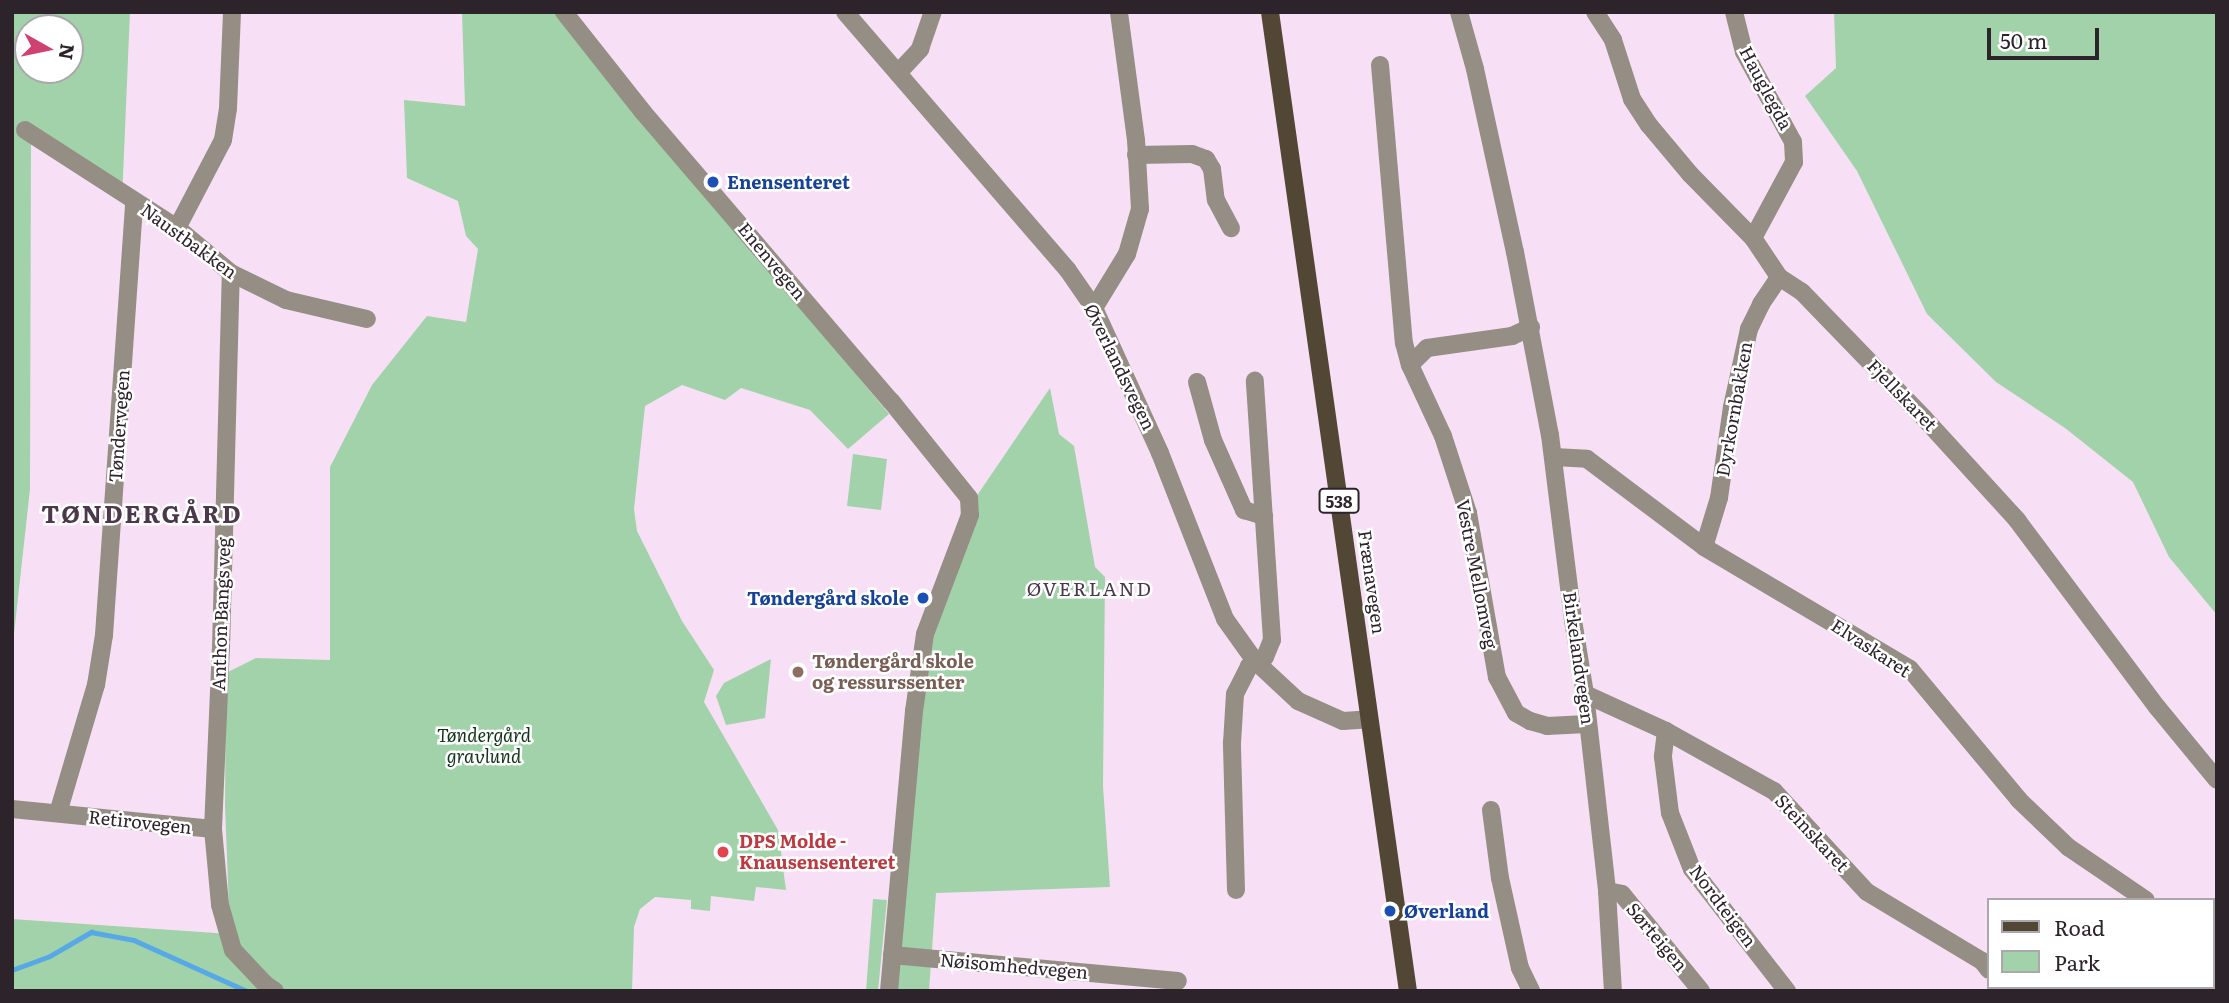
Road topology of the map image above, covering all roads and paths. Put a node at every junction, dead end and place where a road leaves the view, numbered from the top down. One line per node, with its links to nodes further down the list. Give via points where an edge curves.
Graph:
1 (232, 12): 15 (street, via 223,141)
2 (564, 12): 42 (street, Enenvegen, via 968,498 970,515 925,634)
3 (845, 12): 11 (street, Øverlandsvegen)
4 (933, 12): 11 (street, via 920,49)
5 (1119, 12): 13 (street)
6 (1270, 12): 31 (main road, Frænavegen / 538)
7 (1459, 12): 22 (street, Birkelandvegen)
8 (1595, 12): 17 (street, Fjellskaret, via 1613,40 1632,99 1649,125)
9 (1734, 12): 17 (street, Hauglegda, via 1744,52 1793,142 1794,162)
10 (1380, 65): 23 (street, Vestre Mellomveg, via 1404,343)
11 (898, 73): 20 (street, Øverlandsvegen, via 1067,269)
12 (25, 130): 14 (street, Naustbakken)
13 (1136, 155): 16 (street, via 1192,154 1206,159 1216,200); 20 (street, via 1140,209 1127,254)
14 (134, 201): 15 (street, Naustbakken); 37 (street, Tøndervegen, via 104,635 96,685)
15 (177, 228): 18 (street, Naustbakken)
16 (1231, 228)
17 (1753, 238): 19 (street, Fjellskaret)
18 (231, 274): 21 (street, Naustbakken, via 286,300); 38 (street, Anthon Bangs veg)
19 (1779, 278): 28 (street, Dyrkornbakken, via 1749,329 1719,498); 34 (street, Fjellskaret, via 1811,302 2017,520)
20 (1094, 308): 29 (street, Øverlandsvegen, via 1160,453 1225,619)
21 (367, 319)
22 (1531, 327): 23 (street, via 1512,335 1427,348); 26 (street, Birkelandvegen)
23 (1410, 366): 32 (street, Vestre Mellomveg, via 1443,436 1468,513 1497,677 1505,696 1516,713 1530,721 1547,726)
24 (1255, 381): 27 (street)
25 (1197, 382): 27 (street, via 1213,440 1244,510)
26 (1554, 457): 28 (street, Elvaskaret, via 1587,459); 30 (street, Birkelandvegen)
27 (1264, 516): 29 (street, via 1272,640 1265,657)
28 (1704, 547): 41 (street, Elvaskaret, via 1910,670 2019,800 2068,847)
29 (1255, 661): 31 (street, Øverlandsvegen, via 1298,701 1343,721); 39 (street, via 1238,684 1233,708)
30 (1585, 694): 32 (street, Birkelandvegen); 33 (street, Steinskaret)
31 (1369, 719): 47 (main road, Frænavegen / 538)
32 (1587, 724): 40 (street, Birkelandvegen)
33 (1666, 731): 43 (street, Steinskaret, via 1774,791 1867,892); 51 (street, Nordteigen, via 1663,757 1670,813 1692,869)
34 (2217, 780)
35 (12, 809): 37 (street, Retirovegen)
36 (1491, 810): 48 (street, via 1500,878 1520,968)
37 (58, 813): 38 (street, Retirovegen)
38 (213, 829): 45 (street, Retirovegen, via 220,905 233,950)
39 (1236, 890)
40 (1608, 891): 49 (street, Birkelandvegen); 50 (street, Sørteigen, via 1622,894)
41 (2143, 898)
42 (892, 955): 44 (street, Nøisomhedvegen); 46 (street)
43 (1988, 969)
44 (1178, 981)
45 (275, 991)
46 (889, 991)
47 (1408, 991)
48 (1531, 991)
49 (1613, 991)
50 (1701, 991)
51 (1787, 991)

